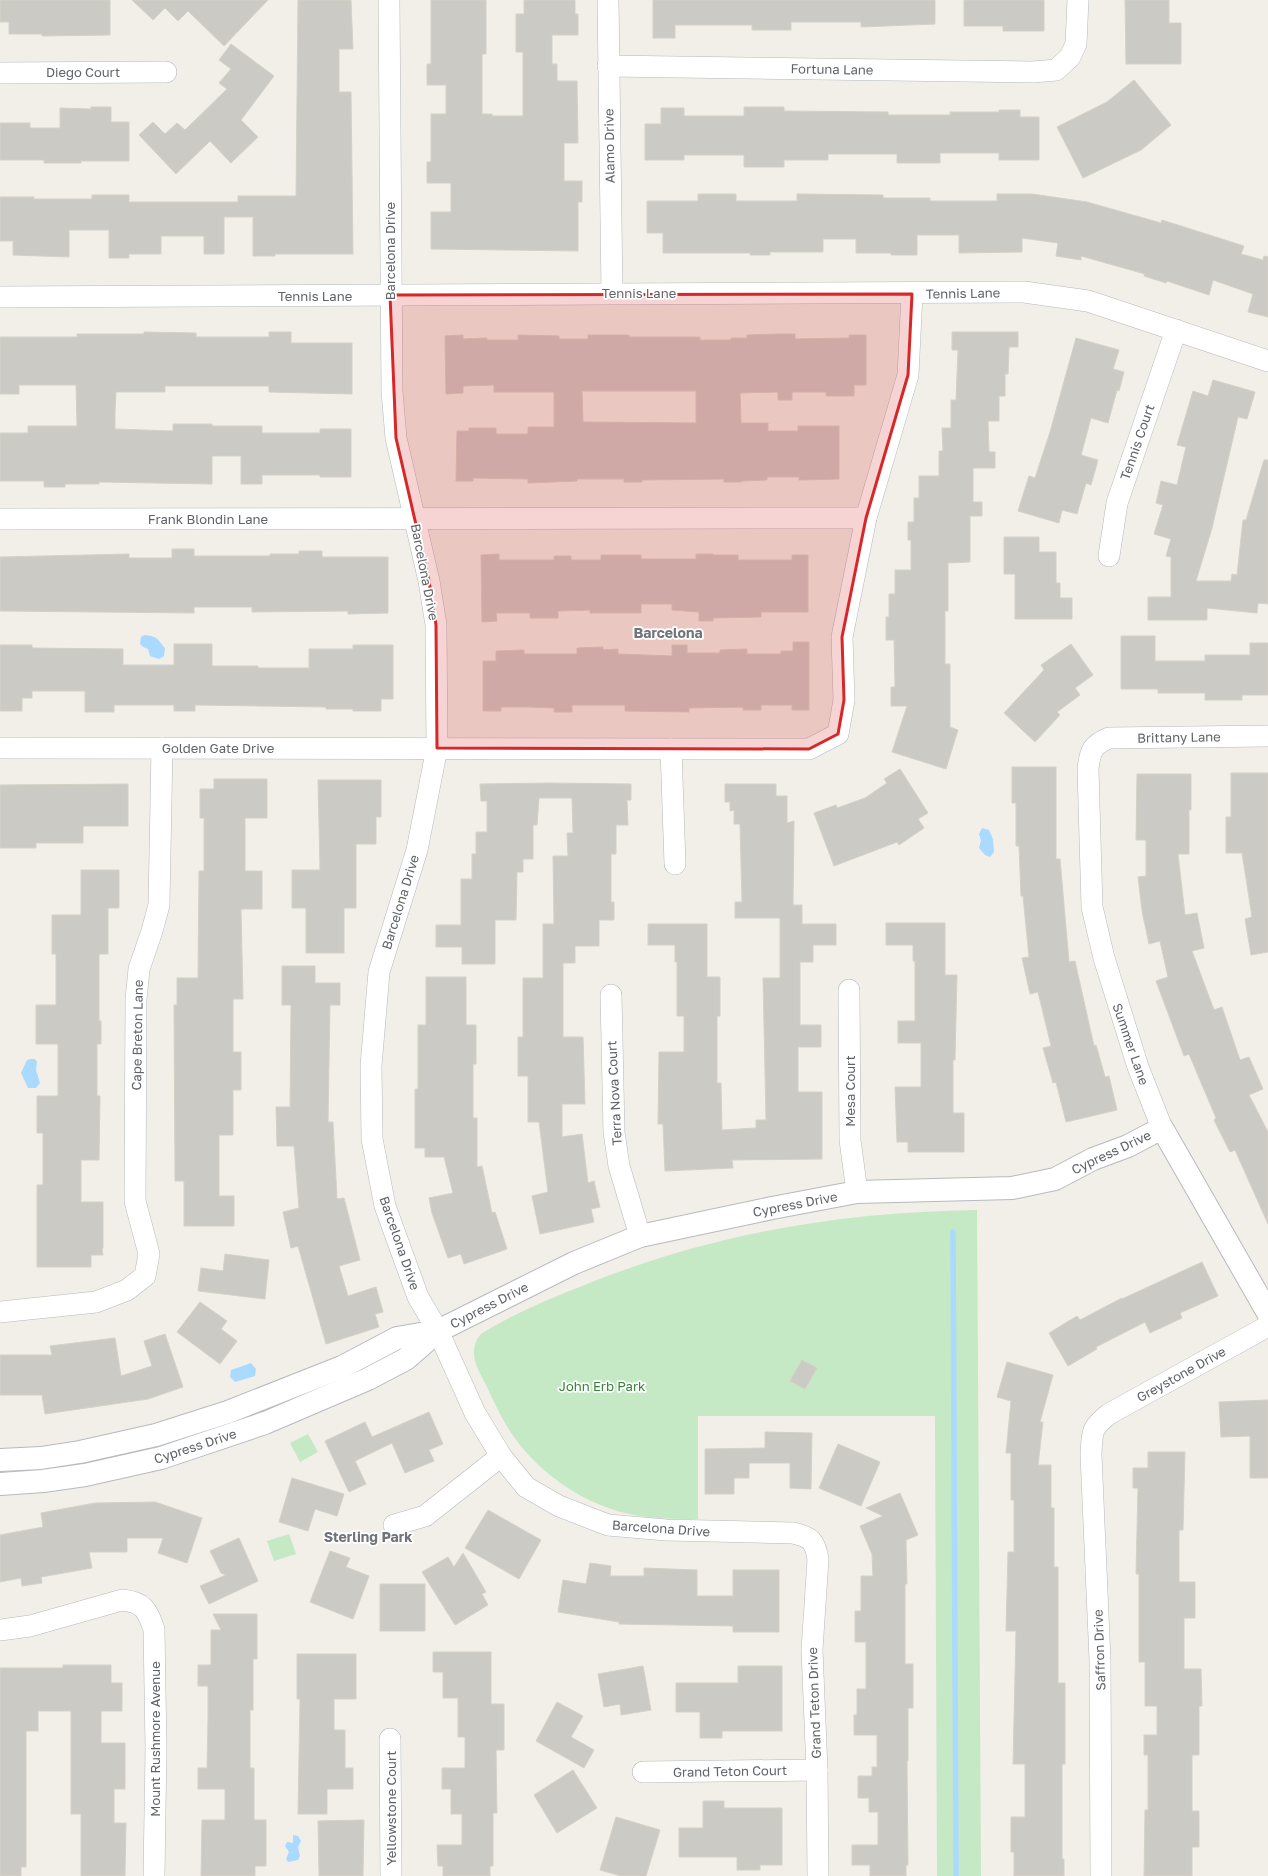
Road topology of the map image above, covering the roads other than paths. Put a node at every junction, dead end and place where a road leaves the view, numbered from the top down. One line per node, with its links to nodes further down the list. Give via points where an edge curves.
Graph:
1 (388, 0): 9 (street, Barcelona Drive)
2 (608, 0): 4 (street, Alamo Drive)
3 (1078, 0): 4 (street, Fortuna Lane, via 1076,44 1070,57 1056,70 1033,72)
4 (608, 66): 7 (street, Alamo Drive)
5 (166, 72): 6 (street, Diego Court)
6 (0, 73)
7 (612, 293): 8 (street, Tennis Lane); 9 (street, Tennis Lane)
8 (912, 294): 11 (street, Tennis Lane, via 1024,292 1088,301); 13 (street, via 908,375)
9 (390, 296): 10 (street, Tennis Lane); 15 (street, Barcelona Drive, via 392,391 396,438)
10 (0, 297)
11 (1176, 330): 12 (street, Tennis Lane); 16 (street, Tennis Court, via 1116,502)
12 (1268, 361)
13 (866, 518): 15 (street, Frank Blondin Lane); 22 (street, Golden Gate Drive, via 842,637 844,700 838,734 809,749)
14 (0, 519): 15 (street, Frank Blondin Lane)
15 (416, 520): 20 (street, Barcelona Drive, via 436,625)
16 (1108, 556)
17 (1268, 736): 21 (street, Brittany Lane, via 1109,738)
18 (0, 748): 19 (street, Golden Gate Drive)
19 (162, 748): 20 (street, Golden Gate Drive); 29 (street, Cape Breton Lane, via 159,905 139,969 136,1000 135,1201 149,1254 145,1276 127,1290 96,1302)
20 (437, 748): 22 (street, Golden Gate Drive); 32 (street, Barcelona Drive, via 417,850 379,972 371,1066 372,1139 385,1206 418,1297)
21 (1093, 748): 26 (street, Summer Lane, via 1088,769 1092,907 1104,958 1133,1052)
22 (671, 749): 23 (street)
23 (674, 864)
24 (849, 990): 27 (street, Mesa Court, via 850,1140)
25 (611, 995): 28 (street, Terra Nova Court, via 614,1132 619,1166)
26 (1162, 1128): 27 (street, Cypress Drive, via 1055,1179 1012,1188); 30 (street, Summer Lane)
27 (857, 1192): 28 (street, Cypress Drive)
28 (640, 1236): 32 (street, Cypress Drive, via 574,1263)
29 (0, 1312)
30 (1268, 1313)
31 (1268, 1326): 33 (street, Greystone Drive, via 1116,1410)
32 (438, 1331): 34 (street, Barcelona Drive, via 475,1413); 35 (street, Cypress Drive, via 397,1338 342,1367 228,1412 156,1436 80,1452 41,1458); 36 (street, Cypress Drive, via 406,1359 368,1379 257,1426 161,1458 85,1475)
33 (1095, 1425): 46 (street, Saffron Drive, via 1091,1455 1100,1660)
34 (501, 1456): 37 (street, via 425,1516); 38 (street, Barcelona Drive, via 526,1487 559,1506 608,1525 666,1530 793,1533)
35 (0, 1460)
36 (0, 1484)
37 (394, 1525)
38 (804, 1536): 41 (street, Grand Teton Drive, via 812,1540 818,1559 812,1650)
39 (0, 1630): 43 (street, Mount Rushmore Avenue, via 30,1626 122,1600 134,1601 148,1612 154,1629)
40 (390, 1739): 44 (street, Yellowstone Court)
41 (816, 1770): 42 (street, Grand Teton Court); 45 (street, Grand Teton Drive)
42 (643, 1772)
43 (154, 1876)
44 (391, 1876)
45 (818, 1876)
46 (1101, 1876)

